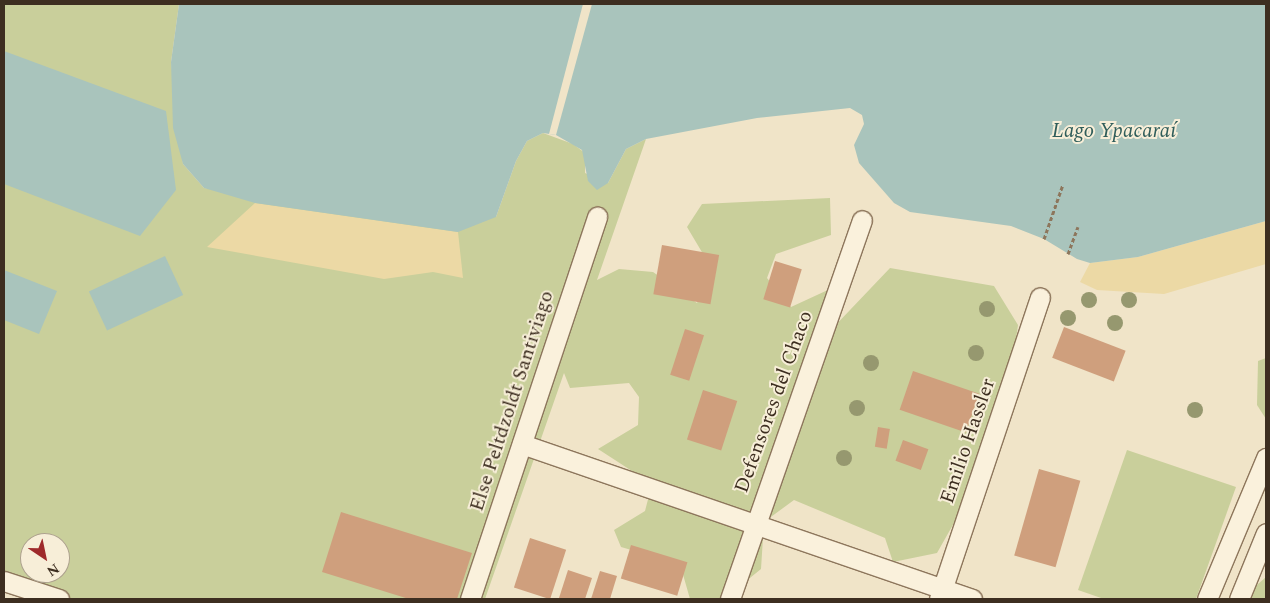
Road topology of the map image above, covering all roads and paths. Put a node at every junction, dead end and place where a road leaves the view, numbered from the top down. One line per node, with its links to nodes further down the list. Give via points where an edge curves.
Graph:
1 (1063, 184): 5 (path)
2 (597, 217): 8 (street, Else Peltdzoldt Santiviago)
3 (862, 220): 10 (street, Defensores del Chaco)
4 (1078, 227): 6 (path)
5 (1044, 240)
6 (1068, 254)
7 (1040, 297): 13 (street, Emilio Hassler)
8 (522, 444): 10 (street); 15 (street, Else Peltdzoldt Santiviago)
9 (1266, 458): 18 (street)
10 (754, 524): 13 (street); 16 (street, Defensores del Chaco)
11 (1266, 532): 19 (street)
12 (4, 581): 14 (street)
13 (940, 595): 17 (street)
14 (60, 599)
15 (470, 599)
16 (730, 599)
17 (972, 599)
18 (1207, 599)
19 (1239, 599)

